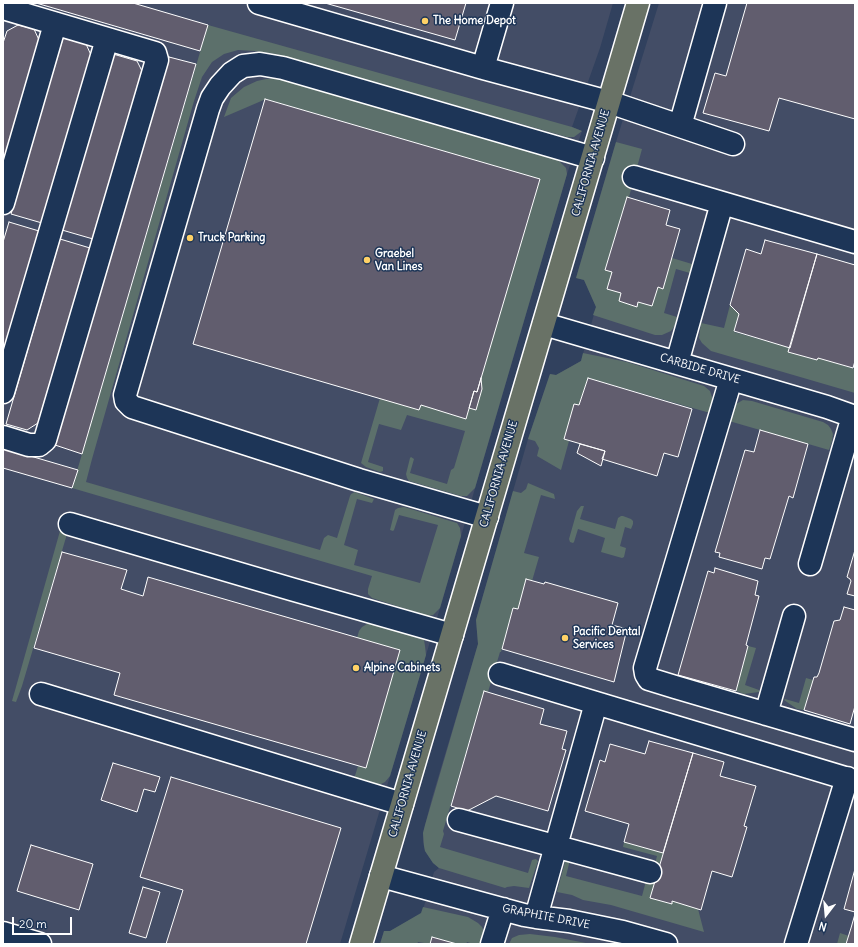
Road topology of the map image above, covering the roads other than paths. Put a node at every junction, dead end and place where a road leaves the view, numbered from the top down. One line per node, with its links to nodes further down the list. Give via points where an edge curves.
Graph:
1 (259, 3): 8 (street)
2 (502, 3): 8 (street)
3 (638, 3): 9 (main road, CALIFORNIA AVENUE)
4 (715, 3): 10 (street)
5 (3, 8): 6 (street)
6 (55, 24): 7 (street); 14 (street)
7 (107, 39): 20 (street); 22 (street, via 155,53 157,60 45,440 39,444 29,445)
8 (483, 68): 9 (street)
9 (609, 102): 10 (street); 12 (main road, CALIFORNIA AVENUE)
10 (680, 126): 11 (street)
11 (733, 144)
12 (592, 158): 17 (main road, CALIFORNIA AVENUE); 23 (street, via 283,68 260,64 244,66 232,73 212,98 124,395 132,407 359,480)
13 (634, 177): 15 (street)
14 (3, 203)
15 (722, 203): 16 (street); 18 (street)
16 (855, 242)
17 (544, 324): 18 (street, CARBIDE DRIVE); 23 (main road, CALIFORNIA AVENUE)
18 (677, 363): 19 (street, CARBIDE DRIVE)
19 (731, 378): 21 (street, CARBIDE DRIVE); 31 (street, via 645,668 649,679)
20 (3, 392)
21 (854, 416): 25 (street)
22 (3, 437)
23 (487, 517): 27 (main road, CALIFORNIA AVENUE)
24 (70, 524): 27 (street)
25 (810, 564)
26 (794, 616): 31 (street)
27 (452, 635): 34 (main road, CALIFORNIA AVENUE)
28 (500, 674): 30 (street)
29 (41, 694): 34 (street)
30 (596, 704): 33 (street); 36 (street)
31 (766, 714): 32 (street)
32 (855, 740)
33 (851, 779): 46 (street)
34 (402, 804): 38 (main road, CALIFORNIA AVENUE)
35 (459, 820): 36 (street)
36 (556, 846): 37 (street); 40 (street)
37 (650, 872)
38 (381, 876): 39 (street, GRAPHITE DRIVE); 43 (main road, CALIFORNIA AVENUE)
39 (503, 909): 40 (street, GRAPHITE DRIVE); 44 (street)
40 (536, 917): 45 (street, GRAPHITE DRIVE, via 623,932)
41 (3, 934): 42 (street)
42 (40, 944)
43 (361, 944)
44 (492, 944)
45 (666, 944)
46 (796, 944)

